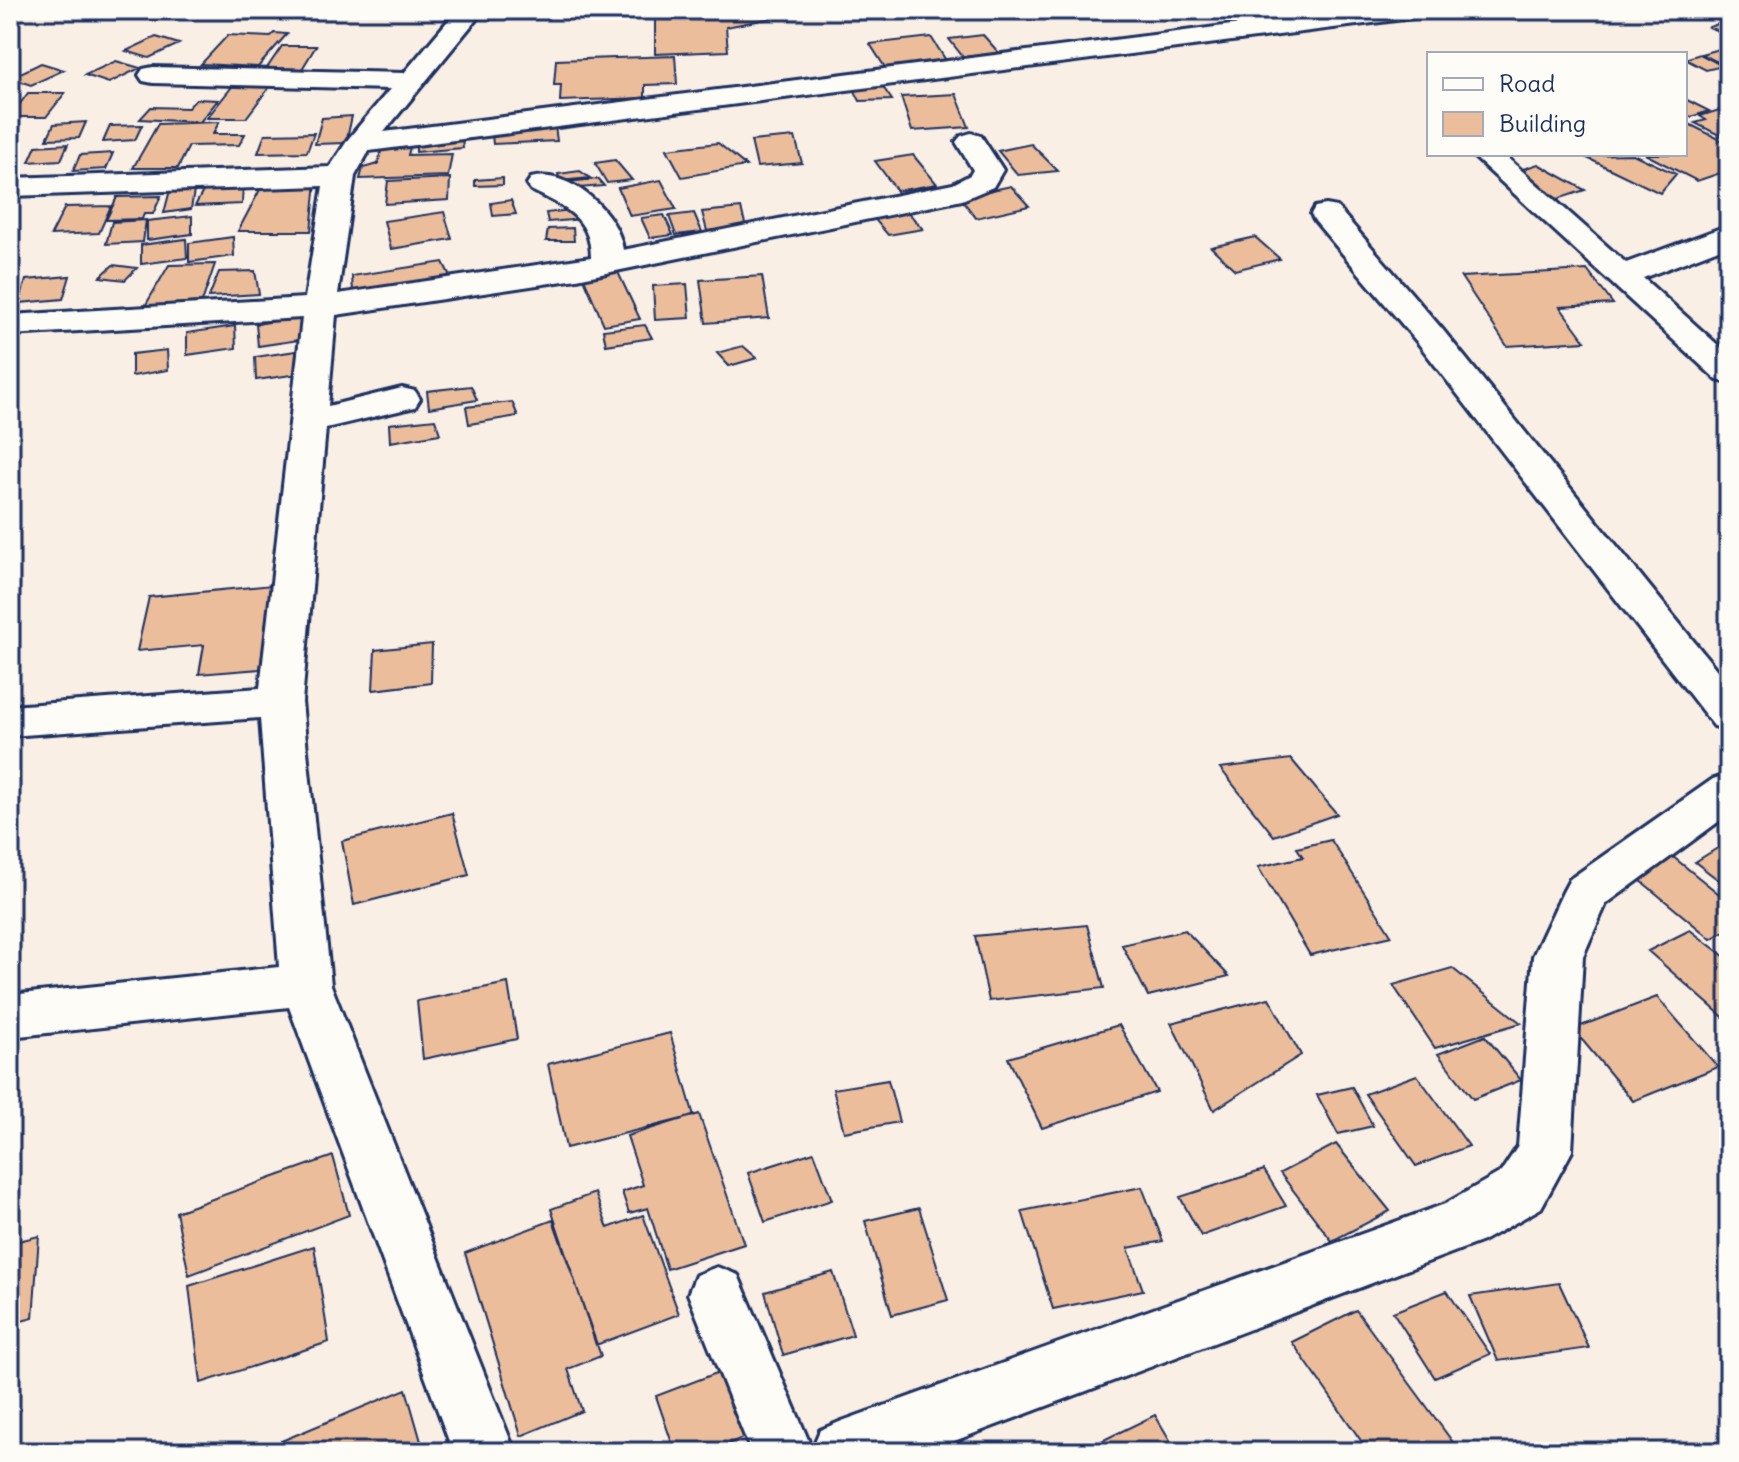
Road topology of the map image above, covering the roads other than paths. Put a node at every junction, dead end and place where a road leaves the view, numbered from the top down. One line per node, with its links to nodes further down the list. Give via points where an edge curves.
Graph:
1 (471, 10): 4 (street)
2 (1412, 10): 7 (street, via 942,67)
3 (153, 75): 4 (street)
4 (413, 81): 7 (street)
5 (971, 142): 12 (street, via 988,170 982,181 962,191)
6 (1488, 156): 13 (street)
7 (350, 160): 9 (street); 14 (street)
8 (542, 184): 12 (street, via 580,202 600,222 608,240)
9 (10, 187)
10 (1326, 214): 20 (street, via 1430,336)
11 (1729, 234): 13 (street)
12 (607, 263): 14 (street)
13 (1620, 276): 16 (street)
14 (320, 307): 15 (street); 18 (street)
15 (10, 325)
16 (1729, 373)
17 (402, 399): 18 (street)
18 (308, 422): 19 (street)
19 (280, 702): 21 (street); 23 (street)
20 (1729, 715)
21 (10, 721)
22 (1729, 791): 26 (street, via 1587,892 1558,956 1545,1151 1521,1190 1463,1223)
23 (306, 985): 24 (street); 27 (street)
24 (10, 1016)
25 (717, 1294): 28 (street)
26 (854, 1450)
27 (484, 1452)
28 (782, 1452)

